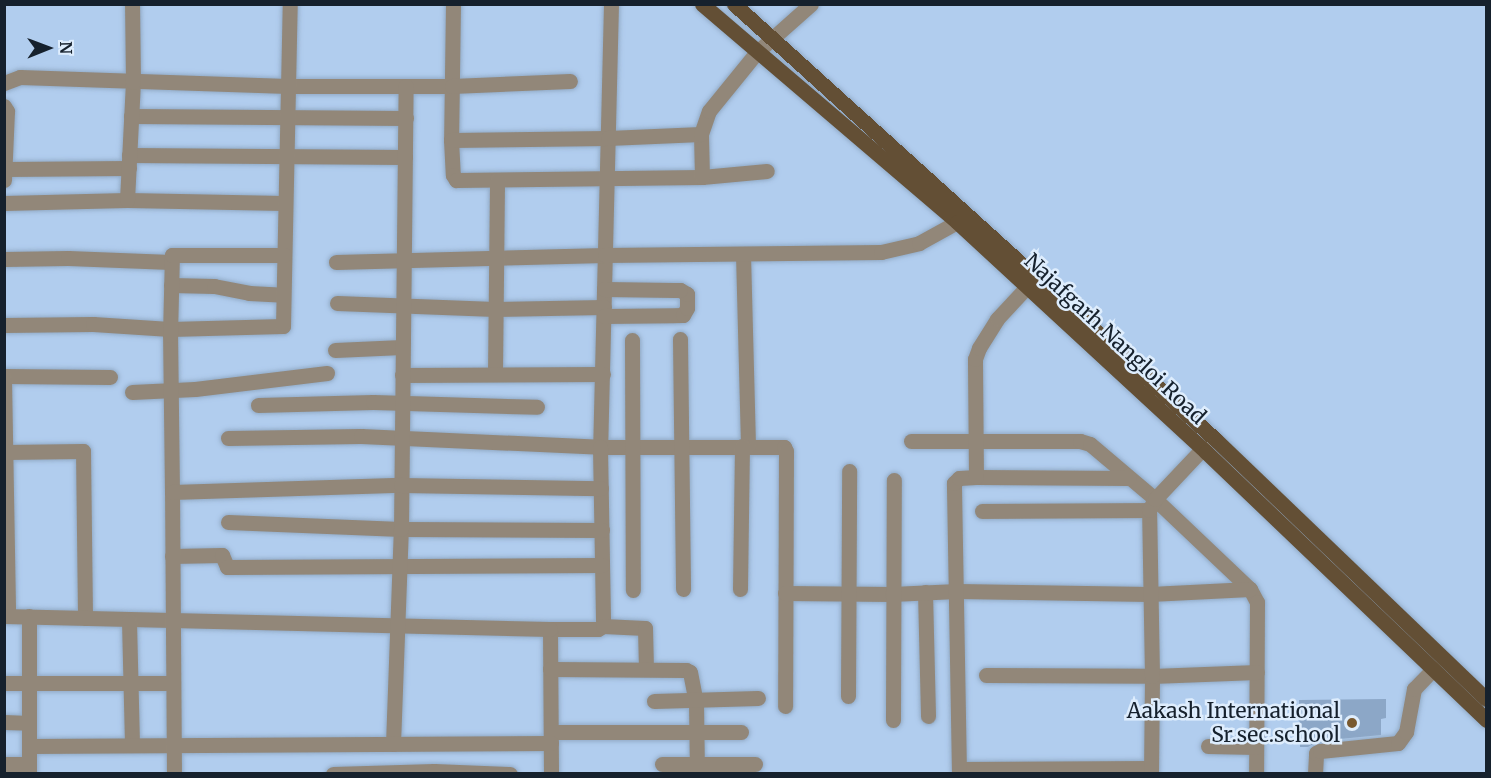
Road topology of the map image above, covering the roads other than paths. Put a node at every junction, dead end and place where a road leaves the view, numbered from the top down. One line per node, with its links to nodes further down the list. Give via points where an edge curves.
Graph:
1 (132, 4): 11 (street)
2 (290, 4): 13 (street)
3 (453, 4): 15 (street)
4 (611, 4): 21 (street)
5 (702, 4): 9 (main road, Najafgarh Nangloi Road)
6 (734, 4): 8 (main road, Najafgarh Nangloi Road)
7 (811, 4): 8 (street)
8 (772, 38): 9 (street); 45 (main road, Najafgarh Nangloi Road)
9 (757, 52): 20 (street, via 709,111); 36 (main road, Najafgarh Nangloi Road)
10 (570, 81): 15 (street)
11 (133, 82): 12 (street, via 20,77); 13 (street); 17 (street)
12 (4, 83)
13 (288, 86): 14 (street); 18 (street)
14 (406, 86): 15 (street); 19 (street)
15 (452, 86): 23 (street)
16 (4, 106): 22 (street)
17 (131, 116): 18 (street); 26 (street)
18 (287, 118): 19 (street); 24 (street)
19 (406, 118): 25 (street)
20 (700, 134): 21 (street); 29 (street)
21 (608, 138): 23 (street); 30 (street)
22 (5, 140): 27 (street)
23 (451, 140): 32 (street, via 456,180)
24 (286, 157): 25 (street); 26 (street); 35 (street)
25 (405, 157): 42 (street)
26 (129, 161): 27 (street); 33 (street)
27 (5, 169): 31 (street)
28 (767, 171): 29 (street)
29 (702, 177): 30 (street)
30 (608, 178): 32 (street); 39 (street)
31 (4, 180)
32 (496, 180): 40 (street)
33 (127, 201): 34 (street); 35 (street)
34 (4, 203)
35 (284, 203): 38 (street)
36 (957, 222): 37 (street, via 899,250); 45 (main road, Najafgarh Nangloi Road)
37 (743, 254): 39 (street); 75 (street)
38 (284, 255): 43 (street, via 175,254); 48 (street)
39 (605, 255): 40 (street); 47 (street)
40 (496, 257): 42 (street); 51 (street)
41 (4, 259): 43 (street)
42 (404, 259): 44 (street); 50 (street)
43 (171, 262): 46 (street)
44 (336, 262)
45 (1031, 281): 74 (street, via 997,319 975,359); 79 (main road, Najafgarh Nangloi Road); 125 (main road, Najafgarh Nangloi Road, via 1216,440)
46 (171, 285): 48 (street, via 214,286); 54 (street)
47 (604, 289): 52 (street); 52 (street, via 680,290 687,294 687,308 683,315)
48 (283, 296): 54 (street, via 281,327)
49 (337, 303): 50 (street)
50 (403, 305): 51 (street); 57 (street)
51 (495, 309): 52 (street); 60 (street)
52 (604, 311): 61 (street)
53 (4, 325): 54 (street, via 93,324)
54 (170, 329): 65 (street)
55 (680, 339): 77 (street)
56 (632, 340): 76 (street)
57 (402, 347): 58 (street); 62 (street)
58 (334, 350)
59 (327, 373): 65 (street)
60 (495, 374): 61 (street); 62 (street)
61 (603, 374): 78 (street)
62 (402, 375): 67 (street)
63 (4, 377): 64 (street); 70 (street)
64 (110, 377)
65 (171, 390): 66 (street); 88 (street)
66 (132, 392)
67 (402, 404): 68 (street); 69 (street); 72 (street)
68 (258, 405)
69 (537, 407)
70 (5, 434): 80 (street)
71 (228, 438): 72 (street)
72 (402, 438): 78 (street); 86 (street)
73 (911, 441): 74 (street)
74 (976, 442): 83 (street); 84 (street, via 1080,441 1097,449)
75 (745, 445): 77 (street); 98 (street); 103 (street, via 780,445 786,451)
76 (633, 446): 77 (street); 78 (street); 100 (street)
77 (680, 446): 97 (street)
78 (600, 447): 87 (street)
79 (1203, 448): 89 (street); 117 (main road, Najafgarh Nangloi Road)
80 (5, 452): 82 (street); 109 (street, via 83,452)
81 (849, 471): 104 (street)
82 (5, 474): 107 (street)
83 (976, 477): 84 (street); 101 (street, via 959,478 954,483)
84 (1129, 478): 89 (street)
85 (894, 480): 105 (street)
86 (401, 485): 87 (street); 88 (street); 92 (street)
87 (601, 488): 93 (street)
88 (172, 492): 94 (street)
89 (1152, 505): 90 (street); 99 (street); 106 (street)
90 (982, 511)
91 (228, 522): 92 (street)
92 (401, 529): 93 (street); 96 (street)
93 (602, 530): 95 (street)
94 (172, 556): 96 (street, via 222,555 227,567); 110 (street)
95 (602, 565): 96 (street); 112 (street)
96 (400, 567): 113 (street)
97 (682, 589)
98 (740, 589)
99 (1250, 589): 106 (street); 118 (street, via 1257,602)
100 (633, 590)
101 (957, 591): 102 (street); 106 (street); 151 (street)
102 (925, 592): 105 (street); 132 (street)
103 (785, 593): 104 (street); 131 (street)
104 (850, 594): 105 (street); 126 (street)
105 (892, 594): 133 (street)
106 (1150, 594): 120 (street)
107 (7, 616): 108 (street)
108 (29, 616): 109 (street); 123 (street)
109 (85, 618): 111 (street)
110 (172, 620): 111 (street); 113 (street); 122 (street)
111 (129, 621): 124 (street)
112 (603, 626): 114 (street); 116 (street, via 645,628)
113 (398, 628): 114 (street); 140 (street)
114 (550, 629): 115 (street)
115 (550, 669): 116 (street); 139 (street)
116 (646, 669): 129 (street, via 686,669 690,672)
117 (1433, 669): 125 (main road, Najafgarh Nangloi Road); 159 (street, via 1414,689 1406,732 1398,743 1320,751 1316,753)
118 (1257, 672): 120 (street); 145 (street)
119 (986, 675): 120 (street)
120 (1152, 676): 152 (street)
121 (4, 683): 123 (street)
122 (173, 683): 124 (street); 142 (street)
123 (29, 684): 124 (street); 136 (street)
124 (132, 684): 141 (street)
125 (1468, 692): 128 (main road, Najafgarh Nangloi Road); 134 (main road, Najafgarh Nangloi Road)
126 (848, 696)
127 (758, 698): 129 (street)
128 (1486, 699)
129 (695, 700): 130 (street); 137 (street)
130 (654, 701)
131 (785, 706)
132 (928, 716)
133 (893, 720)
134 (1486, 720)
135 (4, 722): 136 (street)
136 (29, 723): 143 (street)
137 (696, 731): 138 (street); 139 (street); 150 (street)
138 (741, 732)
139 (551, 737): 140 (street); 157 (street)
140 (393, 744): 142 (street)
141 (132, 745): 142 (street); 143 (street)
142 (174, 745): 154 (street)
143 (29, 746): 149 (street)
144 (1208, 746): 145 (street)
145 (1256, 747): 158 (street)
146 (4, 764): 149 (street)
147 (662, 764): 150 (street)
148 (755, 764): 150 (street)
149 (29, 769)
150 (696, 769)
151 (959, 771): 153 (street)
152 (1151, 771): 153 (street)
153 (1109, 772)
154 (174, 774)
155 (333, 774): 156 (street)
156 (510, 774)
157 (551, 774)
158 (1256, 774)
159 (1315, 774)

